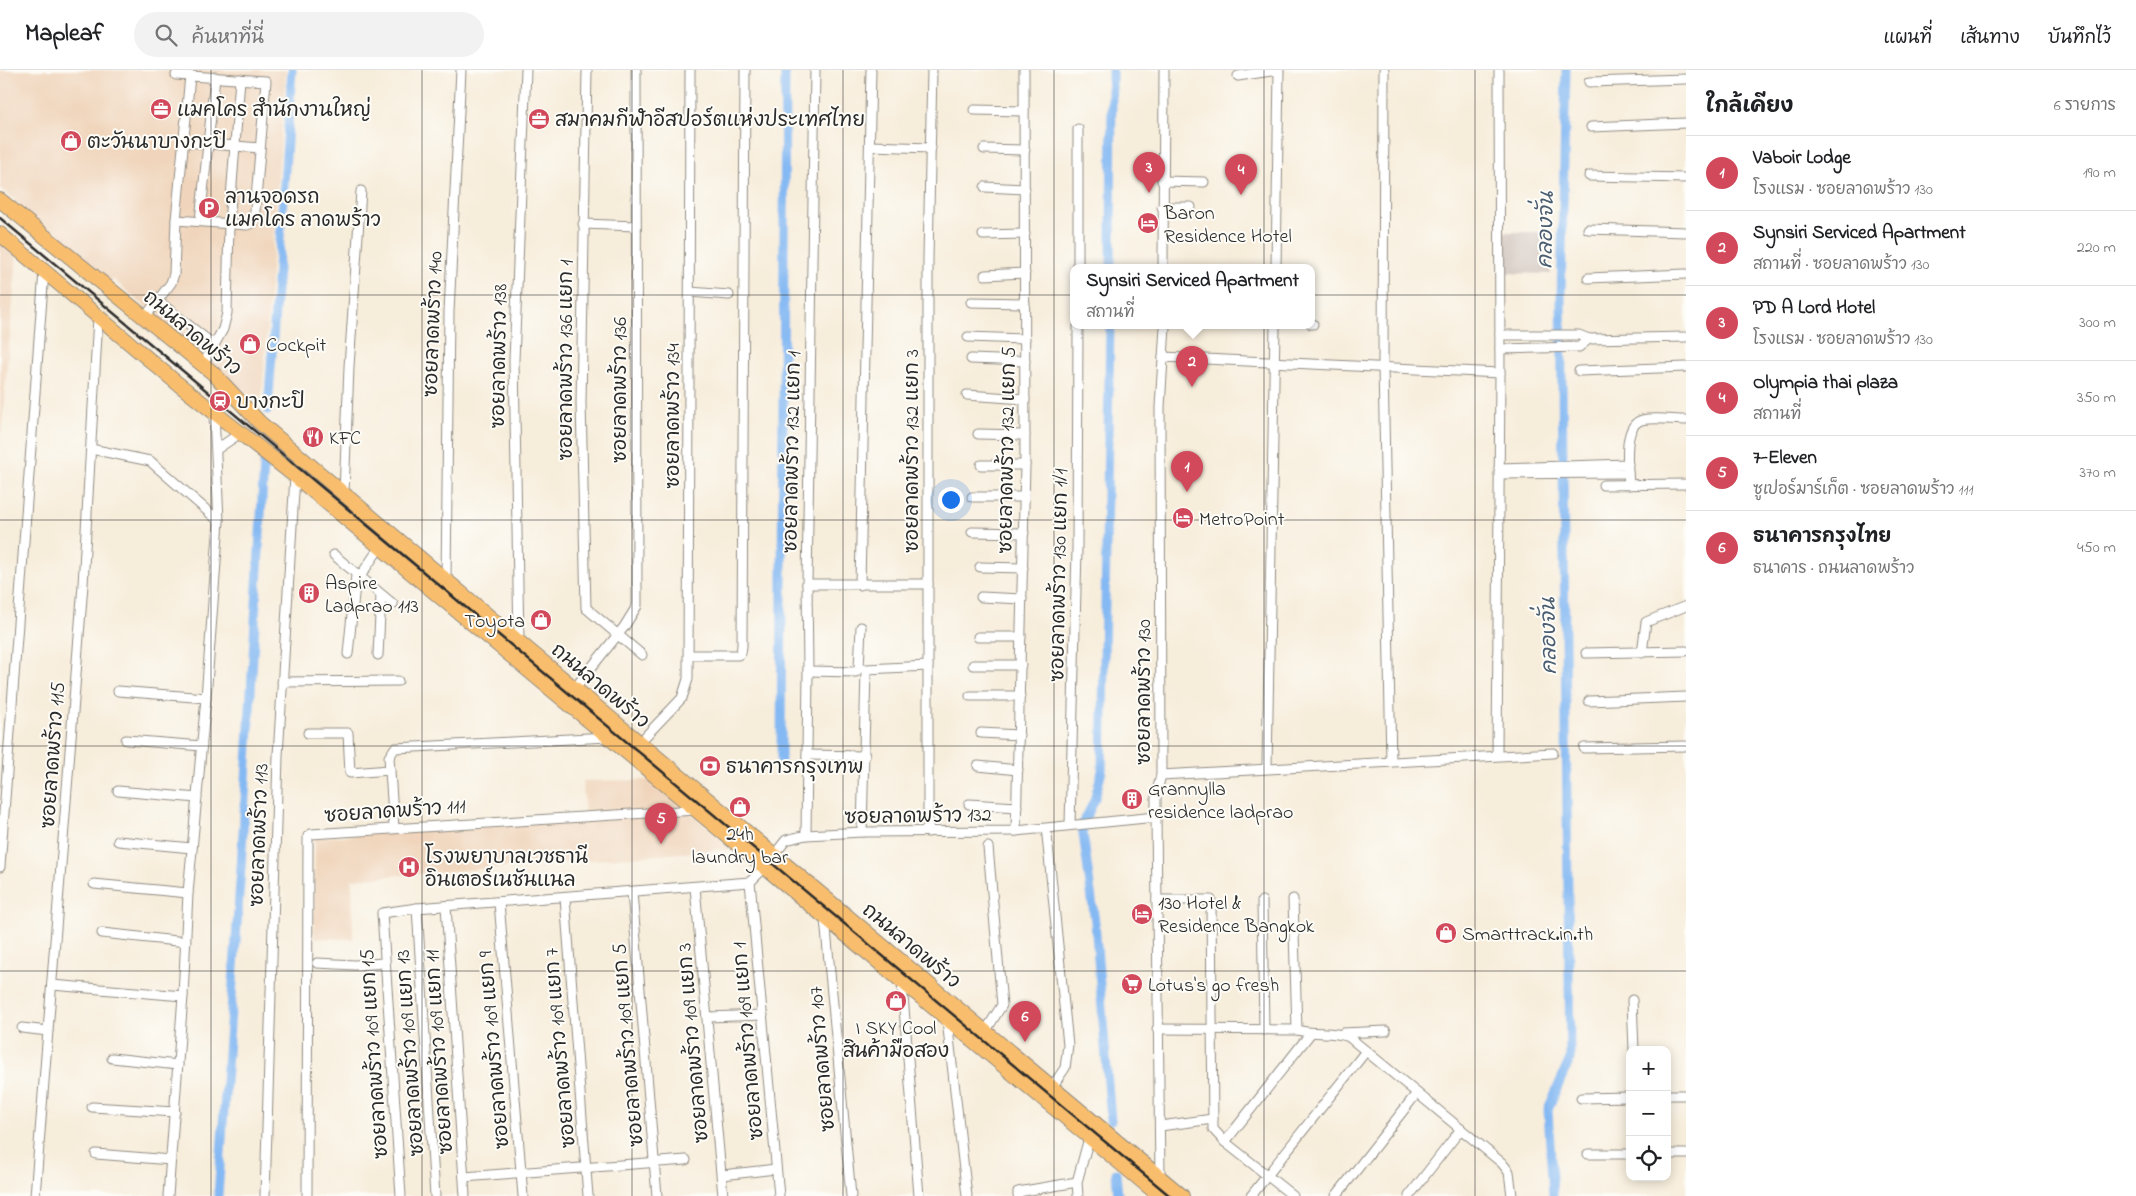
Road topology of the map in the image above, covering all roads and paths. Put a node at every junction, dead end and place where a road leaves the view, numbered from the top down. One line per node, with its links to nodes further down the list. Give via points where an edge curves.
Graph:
1 (462, 70): 121 (street, ซอยลาดพร้าว 140, via 449,312)
2 (526, 70): 134 (street, ซอยลาดพร้าว 138, via 514,360)
3 (587, 70): 49 (street, ซอยลาดพร้าว 136 แยก 1)
4 (636, 70): 51 (street, ซอยลาดพร้าว 136)
5 (690, 70): 65 (street, ซอยลาดพร้าว 134)
6 (745, 70): 141 (street, via 742,646 738,655)
7 (816, 70): 122 (street, ซอยลาดพร้าว 132 แยก 1)
8 (871, 70): 30 (street)
9 (932, 70): 32 (street, ซอยลาดพร้าว 132 แยก 3)
10 (1024, 70): 23 (street, ซอยลาดพร้าว 132 แยก 5)
11 (1164, 70): 37 (street)
12 (1278, 70): 17 (street); 59 (street)
13 (1384, 70): 88 (street)
14 (1499, 70): 75 (street)
15 (176, 75): 16 (street)
16 (190, 76): 18 (street); 27 (street)
17 (1238, 76)
18 (215, 78): 19 (street); 28 (street)
19 (240, 79): 29 (street); 31 (street, via 266,81)
20 (1686, 79): 21 (street)
21 (1589, 82)
22 (974, 110): 23 (street)
23 (1024, 111): 34 (street, ซอยลาดพร้าว 132 แยก 5)
24 (1686, 123): 25 (street)
25 (1591, 127)
26 (1078, 129): 57 (street)
27 (184, 142): 28 (street); 46 (street)
28 (208, 144): 29 (street); 47 (street)
29 (235, 146): 31 (street); 48 (street)
30 (870, 146): 32 (street); 123 (street)
31 (260, 148): 48 (street, via 254,222)
32 (931, 148): 124 (street, ซอยลาดพร้าว 132 แยก 3)
33 (984, 149): 34 (street)
34 (1025, 150): 40 (street, ซอยลาดพร้าว 132 แยก 5)
35 (1589, 176): 36 (street)
36 (1686, 178)
37 (1162, 181): 38 (street); 43 (street)
38 (1204, 182)
39 (985, 187): 40 (street)
40 (1025, 189): 56 (street, ซอยลาดพร้าว 132 แยก 5)
41 (362, 191): 110 (street, via 349,366)
42 (0, 200): 74 (main road, ถนนลาดพร้าว)
43 (1162, 207): 44 (street); 58 (street)
44 (1191, 207)
45 (0, 209): 74 (main road)
46 (176, 220): 47 (street); 67 (street, via 174,274)
47 (200, 222): 48 (street)
48 (229, 224): 80 (street, via 226,313 223,329)
49 (583, 224): 51 (street); 131 (street, ซอยลาดพร้าว 136 แยก 1, via 581,403 586,608)
50 (0, 225): 74 (main road)
51 (636, 226): 131 (street, ซอยลาดพร้าว 136, via 637,606)
52 (1588, 229): 53 (street)
53 (1686, 232)
54 (0, 234): 60 (main road, ถนนลาดพร้าว)
55 (983, 234): 56 (street)
56 (1025, 234): 61 (street, ซอยลาดพร้าว 132 แยก 5)
57 (1078, 264)
58 (1162, 264)
59 (1276, 264)
60 (44, 271): 70 (main road, ถนนลาดพร้าว); 191 (street)
61 (1025, 273): 63 (street); 69 (street, ซอยลาดพร้าว 132 แยก 5)
62 (1686, 274): 64 (street)
63 (985, 275)
64 (1588, 278)
65 (690, 292): 66 (street); 141 (street, ซอยลาดพร้าว 134)
66 (729, 296)
67 (158, 301): 74 (street); 80 (street)
68 (970, 302): 69 (street)
69 (1025, 303): 78 (street, ซอยลาดพร้าว 132 แยก 5)
70 (98, 317): 93 (main road, ถนนลาดพร้าว); 99 (street, ซอยลาดพร้าว 115)
71 (1078, 329): 180 (street, ซอยลาดพร้าว 130 แยก 1/1)
72 (1165, 329): 82 (street, ซอยลาดพร้าว 130)
73 (1275, 329): 85 (street)
74 (143, 330): 86 (main road, ถนนลาดพร้าว); 95 (main road); 103 (main road)
75 (1500, 335): 79 (street, via 1579,335); 81 (street)
76 (968, 337): 78 (street)
77 (1686, 337): 79 (street)
78 (1025, 339): 84 (street, ซอยลาดพร้าว 132 แยก 5)
79 (1588, 339): 81 (street, via 1579,347)
80 (214, 345): 86 (street)
81 (1500, 349): 90 (street)
82 (1163, 357): 85 (street); 173 (street, ซอยลาดพร้าว 130, via 1160,408)
83 (971, 359): 84 (street)
84 (1025, 361): 92 (street, ซอยลาดพร้าว 132 แยก 5)
85 (1274, 364): 88 (street); 170 (street)
86 (202, 365): 95 (main road, ถนนลาดพร้าว, via 233,392)
87 (1686, 367): 89 (street)
88 (1383, 368): 90 (street); 168 (street)
89 (1579, 371)
90 (1500, 373): 105 (street)
91 (967, 395): 92 (street)
92 (1025, 399): 98 (street, ซอยลาดพร้าว 132 แยก 5)
93 (214, 413): 96 (main road, ถนนลาดพร้าว); 100 (street)
94 (1686, 420): 104 (street, via 1643,420 1635,424 1629,434)
95 (259, 422): 110 (main road, ถนนลาดพร้าว)
96 (239, 434): 100 (street); 103 (main road, ถนนลาดพร้าว)
97 (978, 434): 98 (street)
98 (1025, 436): 102 (street, ซอยลาดพร้าว 132 แยก 5)
99 (91, 449): 113 (street, via 150,461); 211 (street, ซอยลาดพร้าว 115)
100 (217, 449): 113 (street)
101 (981, 465): 102 (street)
102 (1025, 465): 112 (street, ซอยลาดพร้าว 132 แยก 5)
103 (283, 466): 106 (main road, ถนนลาดพร้าว)
104 (1628, 469): 105 (street); 109 (street)
105 (1499, 471): 166 (street)
106 (295, 476): 116 (main road, ถนนลาดพร้าว); 146 (street, ซอยลาดพร้าว 113)
107 (1686, 484): 109 (street)
108 (1603, 485): 109 (street)
109 (1629, 485)
110 (344, 493): 121 (main road, ถนนลาดพร้าว)
111 (972, 497): 112 (street)
112 (1024, 497): 115 (street, ซอยลาดพร้าว 132 แยก 5)
113 (219, 521): 153 (street)
114 (972, 532): 115 (street)
115 (1024, 533): 119 (street, ซอยลาดพร้าว 132 แยก 5)
116 (380, 547): 120 (street); 158 (main road, ถนนลาดพร้าว)
117 (334, 556): 120 (street)
118 (980, 567): 119 (street)
119 (1023, 568): 127 (street, ซอยลาดพร้าว 132 แยก 5)
120 (358, 576): 125 (street); 138 (street)
121 (446, 580): 134 (main road, ถนนลาดพร้าว)
122 (807, 584): 123 (street); 145 (street, ซอยลาดพร้าว 132 แยก 1)
123 (860, 584): 124 (street)
124 (928, 584): 144 (street, ซอยลาดพร้าว 132 แยก 3)
125 (381, 595): 128 (street); 139 (street)
126 (981, 597): 127 (street)
127 (1022, 599): 133 (street, ซอยลาดพร้าว 132 แยก 5)
128 (393, 604)
129 (1686, 606): 136 (street, via 1646,622)
130 (861, 627): 145 (street, via 859,668 856,672)
131 (617, 635): 140 (street, ซอยลาดพร้าว 136 แยก 1); 148 (street, ซอยลาดพร้าว 136)
132 (978, 637): 133 (street)
133 (1021, 637): 143 (street, ซอยลาดพร้าว 132 แยก 5)
134 (519, 642): 148 (main road, ถนนลาดพร้าว)
135 (1686, 651): 136 (street)
136 (1642, 652): 137 (street)
137 (1586, 653)
138 (348, 654)
139 (378, 654)
140 (642, 655)
141 (689, 655): 160 (street, ซอยลาดพร้าว 134, via 686,689 682,698)
142 (973, 665): 143 (street)
143 (1021, 665): 151 (street, ซอยลาดพร้าว 132 แยก 5)
144 (928, 666): 167 (street, via 866,669); 184 (street, ซอยลาดพร้าว 132 แยก 3)
145 (808, 671): 165 (street, ซอยลาดพร้าว 132 แยก 1)
146 (282, 682): 147 (street); 265 (street, ซอยลาดพร้าว 113)
147 (398, 682)
148 (574, 689): 160 (main road, ถนนลาดพร้าว)
149 (118, 691): 153 (street)
150 (970, 696): 151 (street)
151 (1020, 696): 157 (street, ซอยลาดพร้าว 132 แยก 5)
152 (1686, 697): 154 (street)
153 (206, 698): 161 (street)
154 (1589, 701)
155 (308, 733): 171 (street, via 348,733 350,773)
156 (981, 733): 157 (street)
157 (1019, 735): 172 (street, ซอยลาดพร้าว 132 แยก 5)
158 (608, 737): 171 (street, via 395,748 390,757); 178 (main road, ถนนลาดพร้าว)
159 (126, 740): 161 (street)
160 (639, 743): 190 (main road, ถนนลาดพร้าว)
161 (202, 746): 175 (street)
162 (1686, 746): 163 (street)
163 (1584, 748)
164 (1553, 753): 166 (street)
165 (807, 755): 167 (street); 185 (street, ซอยลาดพร้าว 132 แยก 1)
166 (1497, 755): 168 (street)
167 (864, 756): 183 (street)
168 (1391, 762): 170 (street)
169 (978, 766): 172 (street)
170 (1267, 768): 173 (street)
171 (390, 770): 181 (street)
172 (1018, 770): 177 (street, ซอยลาดพร้าว 132 แยก 5)
173 (1161, 775): 179 (street, ซอยลาดพร้าว 130)
174 (118, 792): 175 (street)
175 (197, 798): 189 (street)
176 (969, 804): 177 (street)
177 (1017, 808): 182 (street, ซอยลาดพร้าว 132 แยก 5)
178 (696, 810): 181 (street, ซอยลาดพร้าว 111); 192 (main road, ถนนลาดพร้าว)
179 (1156, 817): 180 (street, ซอยลาดพร้าว 132); 200 (street, ซอยลาดพร้าว 130)
180 (1073, 824): 182 (street, ซอยลาดพร้าว 132)
181 (394, 828): 266 (street, ซอยลาดพร้าว 111, via 311,834 307,839)
182 (1016, 831): 184 (street, ซอยลาดพร้าว 132)
183 (862, 832): 184 (street, ซอยลาดพร้าว 132); 185 (street, ซอยลาดพร้าว 132)
184 (928, 832)
185 (806, 835): 190 (street, ซอยลาดพร้าว 132, via 786,840)
186 (1048, 836): 234 (street, via 1068,1045 1065,1068)
187 (118, 840): 189 (street)
188 (988, 847): 226 (street, via 1002,1005)
189 (192, 848): 197 (street)
190 (774, 855): 214 (main road, ถนนลาดพร้าว)
191 (0, 867)
192 (765, 867): 193 (street); 205 (main road, ถนนลาดพร้าว)
193 (750, 882): 195 (street); 215 (street, ซอยลาดพร้าว 109 แยก 1)
194 (94, 884): 197 (street)
195 (695, 887): 196 (street); 216 (street, ซอยลาดพร้าว 109 แยก 3)
196 (632, 892): 198 (street); 254 (street, ซอยลาดพร้าว 109 แยก 5)
197 (188, 893): 207 (street)
198 (565, 898): 202 (street); 255 (street, ซอยลาดพร้าว 109 แยก 7)
199 (1293, 899): 223 (street)
200 (1157, 900): 220 (street, ซอยลาดพร้าว 130); 221 (street, via 1211,900)
201 (1262, 901): 222 (street)
202 (499, 902): 203 (street); 257 (street, ซอยลาดพร้าว 109 แยก 9)
203 (446, 906): 204 (street); 260 (street, ซอยลาดพร้าว 109 แยก 11)
204 (417, 908): 209 (street, ซอยลาดพร้าว 109 แยก 15, via 384,911); 268 (street, ซอยลาดพร้าว 109 แยก 13)
205 (825, 919): 210 (main road, ถนนลาดพร้าว); 275 (street, ซอยลาดพร้าว 107)
206 (102, 933): 207 (street)
207 (186, 942): 212 (street)
208 (317, 963): 209 (street)
209 (384, 963): 267 (street, ซอยลาดพร้าว 109 แยก 15)
210 (902, 983): 217 (main road, ถนนลาดพร้าว); 276 (street)
211 (52, 985): 212 (street); 224 (street, ซอยลาดพร้าว 115)
212 (183, 996): 233 (street)
213 (1632, 1000): 230 (street)
214 (956, 1008): 217 (main road); 218 (main road, ถนนลาดพร้าว)
215 (763, 1015): 216 (street); 256 (street, ซอยลาดพร้าว 109 แยก 1)
216 (708, 1017): 258 (street, ซอยลาดพร้าว 109 แยก 3)
217 (947, 1020): 225 (main road, ถนนลาดพร้าว); 277 (street)
218 (971, 1020): 225 (main road); 226 (main road, ถนนลาดพร้าว)
219 (22, 1028): 224 (street)
220 (1157, 1029): 221 (street); 243 (street, ซอยลาดพร้าว 130)
221 (1212, 1029): 222 (street); 242 (street)
222 (1264, 1030): 223 (street)
223 (1297, 1030): 229 (street)
224 (48, 1031): 263 (street, ซอยลาดพร้าว 115)
225 (962, 1032): 245 (main road, ถนนลาดพร้าว)
226 (985, 1032): 234 (main road, ถนนลาดพร้าว)
227 (1386, 1032): 228 (street)
228 (1340, 1033): 229 (street); 231 (street)
229 (1310, 1034): 246 (street)
230 (1634, 1046)
231 (1366, 1051): 235 (street); 259 (street)
232 (112, 1058): 233 (street)
233 (178, 1065): 241 (street)
234 (1052, 1087): 261 (main road, ถนนลาดพร้าว)
235 (1417, 1093): 244 (street); 284 (street)
236 (1686, 1095): 237 (street)
237 (1671, 1096)
238 (1626, 1097): 239 (street)
239 (1581, 1098)
240 (92, 1107): 241 (street)
241 (174, 1112): 252 (street)
242 (1213, 1119): 243 (street); 246 (street, via 1213,1129)
243 (1160, 1126): 261 (street, ซอยลาดพร้าว 130)
244 (1462, 1129): 285 (street); 286 (street, via 1509,1172)
245 (1089, 1138): 262 (street); 280 (main road, ถนนลาดพร้าว)
246 (1225, 1142): 259 (street)
247 (96, 1154): 252 (street)
248 (1588, 1154): 249 (street)
249 (1626, 1154)
250 (1671, 1154): 251 (street)
251 (1686, 1154)
252 (171, 1160): 264 (street)
253 (686, 1160): 254 (street)
254 (654, 1163): 255 (street); 272 (street, ซอยลาดพร้าว 109 แยก 5)
255 (586, 1167): 257 (street); 271 (street, ซอยลาดพร้าว 109 แยก 7)
256 (776, 1169): 258 (street); 274 (street, ซอยลาดพร้าว 109 แยก 1)
257 (521, 1172): 260 (street); 270 (street, ซอยลาดพร้าว 109 แยก 9)
258 (722, 1175): 273 (street, ซอยลาดพร้าว 109 แยก 3)
259 (1268, 1175): 282 (street); 283 (street)
260 (464, 1177): 269 (street, ซอยลาดพร้าว 109 แยก 11)
261 (1160, 1178): 281 (main road, ถนนลาดพร้าว)
262 (1077, 1182): 278 (street, via 1018,1192); 279 (street)
263 (34, 1196)
264 (168, 1196)
265 (265, 1196)
266 (307, 1196)
267 (401, 1196)
268 (436, 1196)
269 (465, 1196)
270 (523, 1196)
271 (588, 1196)
272 (657, 1196)
273 (723, 1196)
274 (779, 1196)
275 (851, 1196)
276 (919, 1196)
277 (967, 1196)
278 (1018, 1196)
279 (1078, 1196)
280 (1160, 1196)
281 (1182, 1196)
282 (1251, 1196)
283 (1293, 1196)
284 (1336, 1196)
285 (1409, 1196)
286 (1512, 1196)

